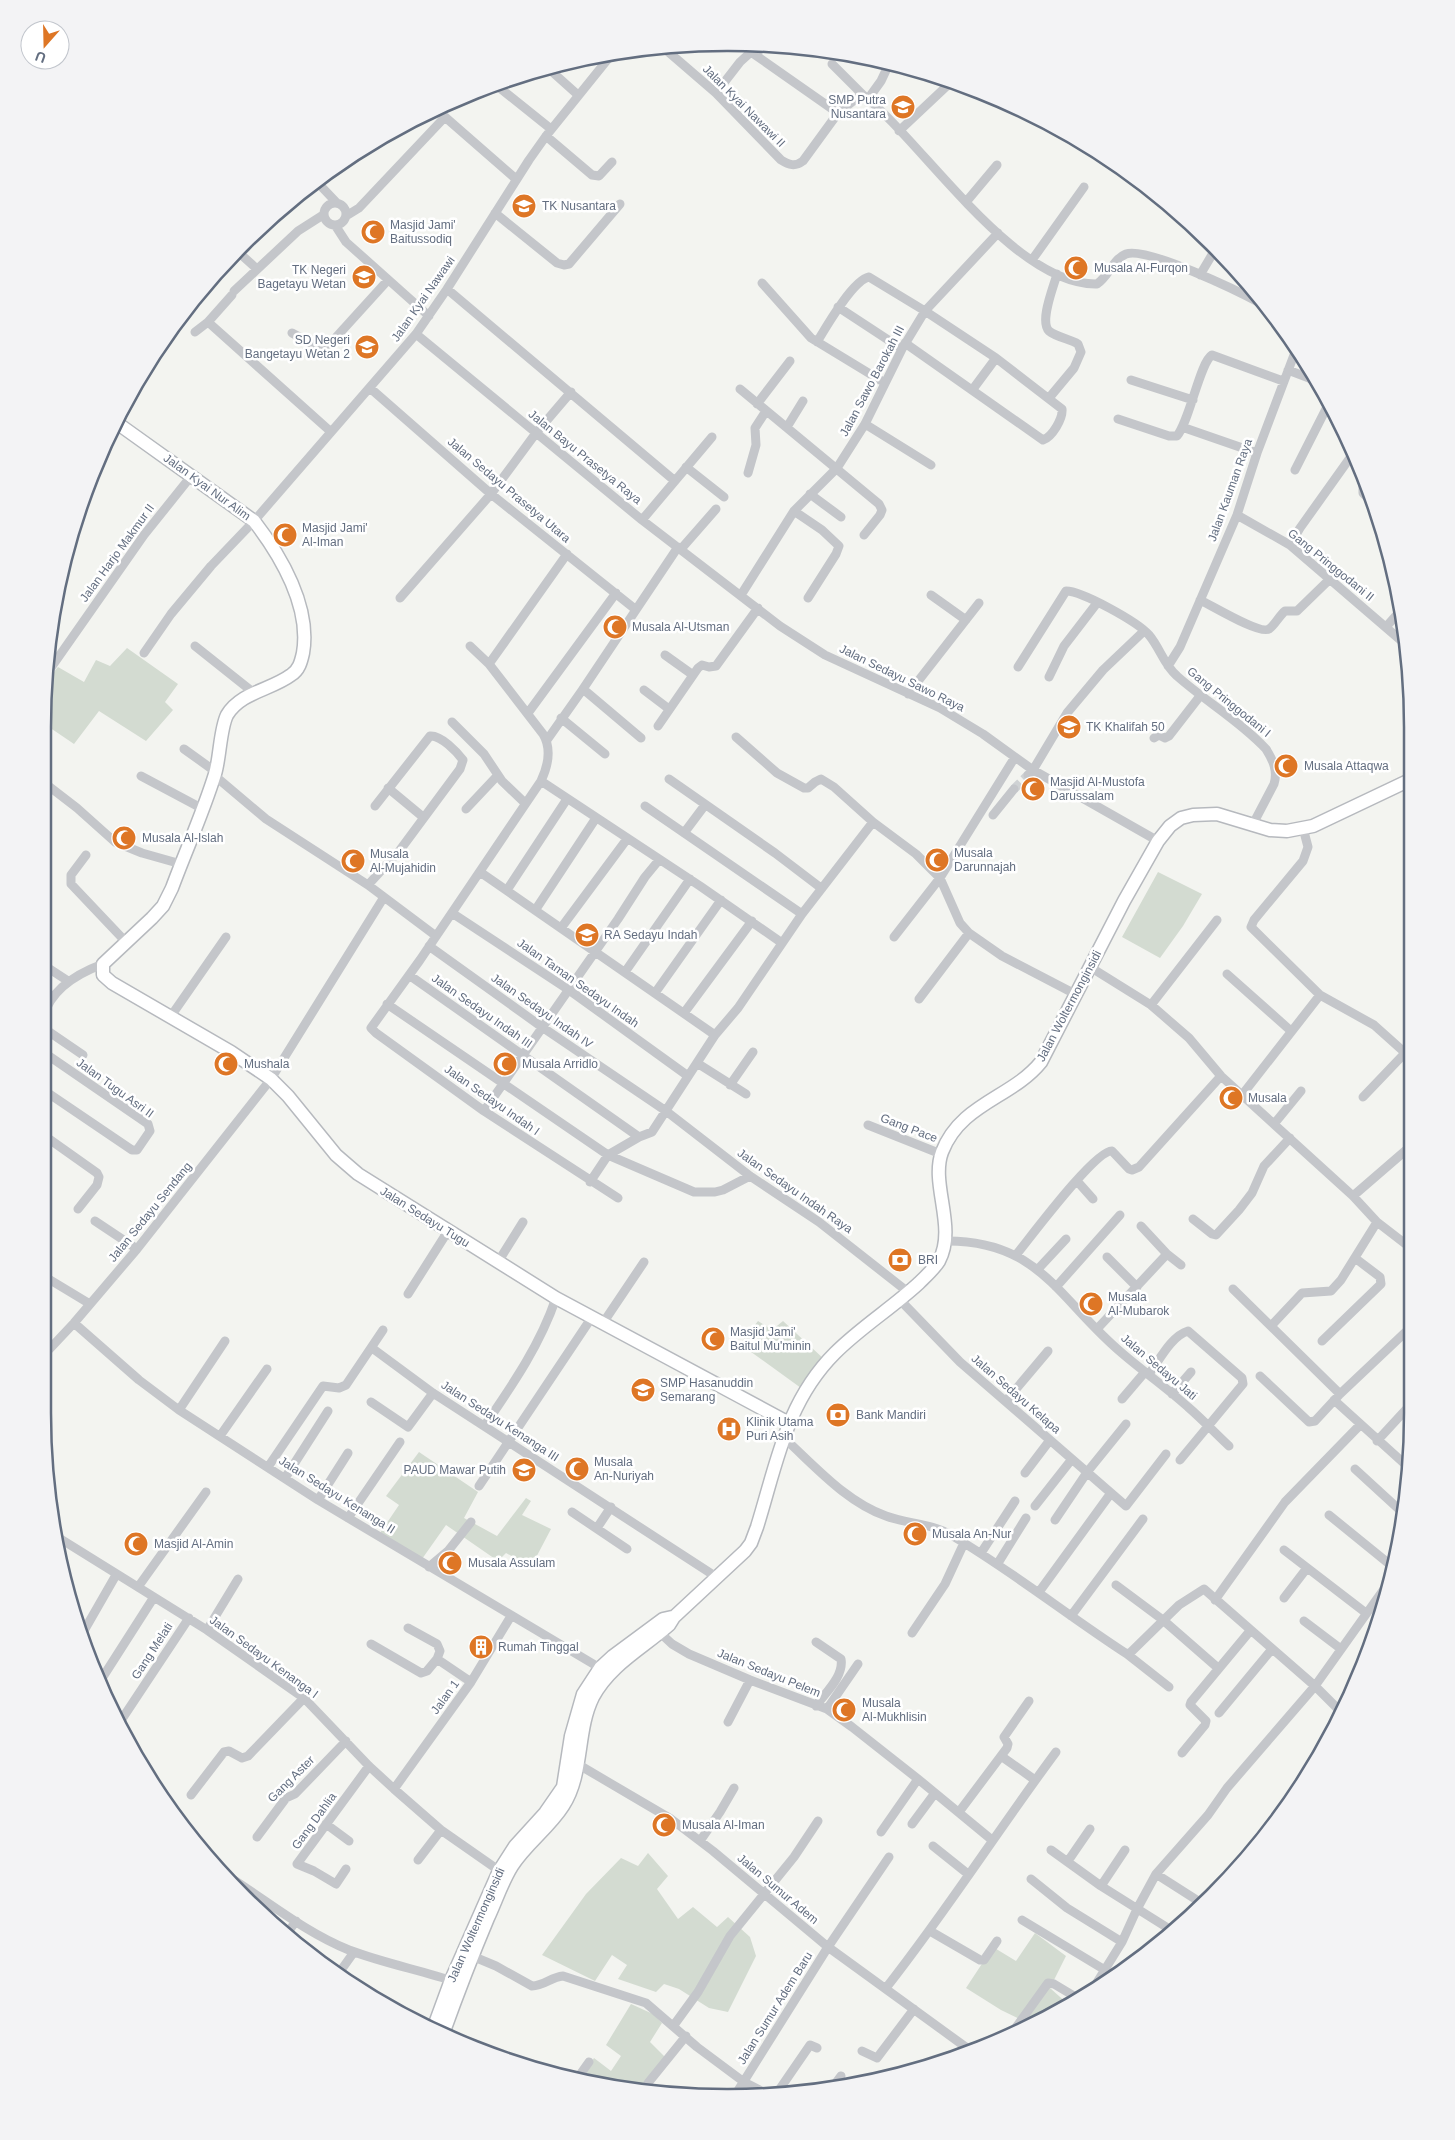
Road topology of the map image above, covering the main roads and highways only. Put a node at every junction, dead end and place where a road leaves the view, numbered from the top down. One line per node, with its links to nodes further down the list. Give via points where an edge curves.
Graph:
1 (122, 426): 3 (main road, Jalan Kyai Nur Alim, via 254,521 267,538 289,580 305,626 302,660 297,670 288,678 254,693 226,717 215,774 163,906)
2 (1404, 783): 4 (main road, Jalan Woltermonginsidi, via 1328,819 1287,831 1252,826 1217,814 1181,818 1170,826 1124,901 1046,1054 1035,1069 953,1131 941,1154 945,1240 940,1260 904,1296 825,1363 807,1386)
3 (103, 964): 4 (main road, Jalan Sedayu Tugu, via 103,975 112,983 232,1052 272,1079 347,1166 556,1298)
4 (789, 1423): 5 (main road, Jalan Woltermonginsidi, via 751,1543 674,1617 663,1619 656,1630)
5 (617, 1660): 6 (main road, Jalan Woltermonginsidi); 6 (main road, Jalan Woltermonginsidi, via 600,1668)
6 (588, 1696): 7 (main road, Jalan Woltermonginsidi, via 563,1786 545,1813 515,1846)
7 (503, 1874): 8 (main road, Jalan Woltermonginsidi); 8 (main road, Jalan Woltermonginsidi, via 472,1956)
8 (456, 1982): 9 (main road, Jalan Woltermonginsidi); 10 (main road, Jalan Woltermonginsidi)
9 (436, 2023)
10 (445, 2026)

